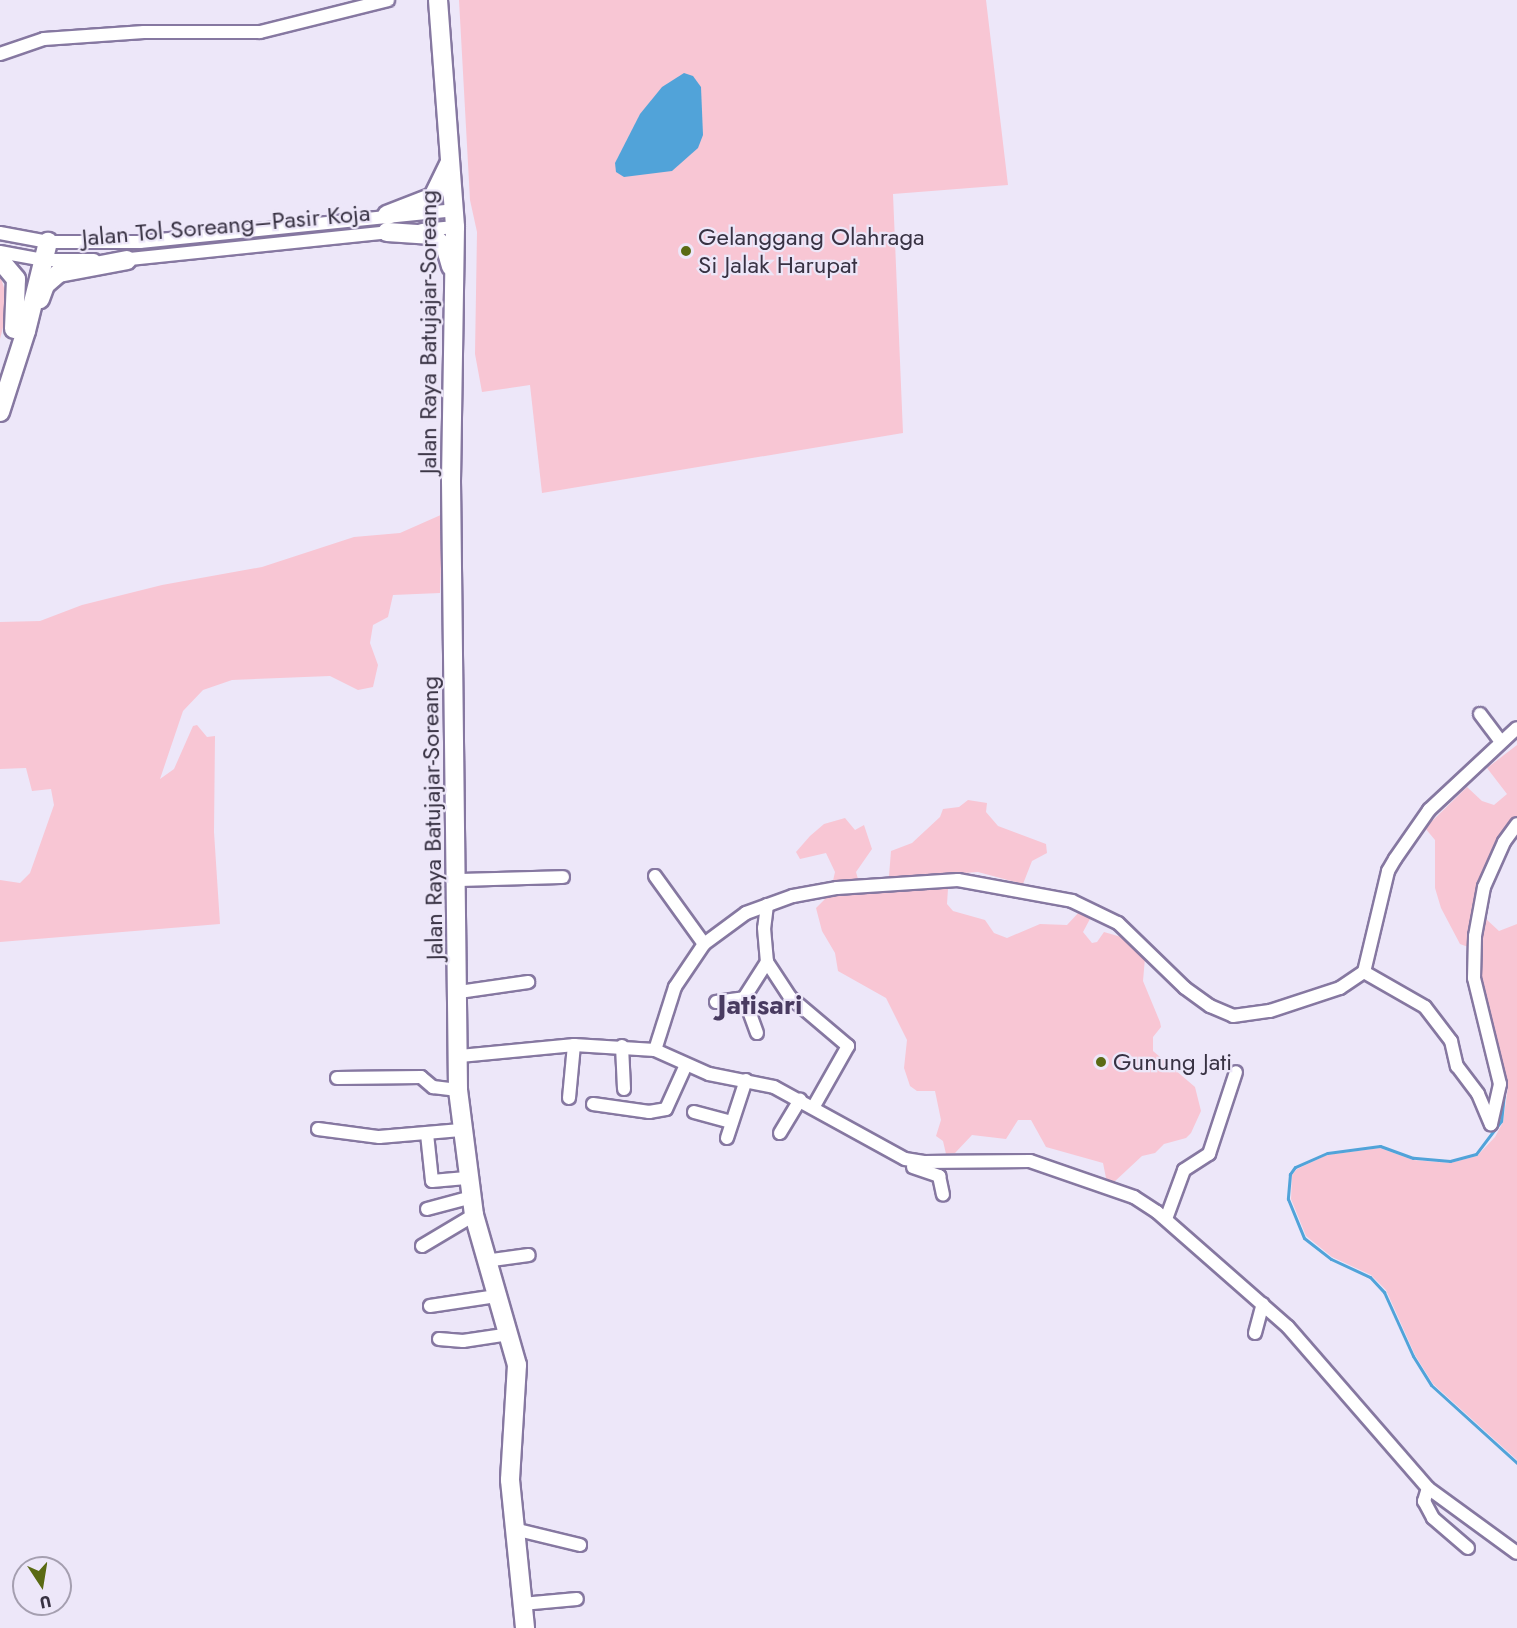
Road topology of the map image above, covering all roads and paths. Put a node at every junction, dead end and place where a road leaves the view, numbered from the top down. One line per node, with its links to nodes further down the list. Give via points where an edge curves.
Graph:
1 (388, 0): 3 (street, via 260,32 144,32 44,39)
2 (438, 0): 4 (highway, Jalan Raya Batujajar-Soreang)
3 (0, 54)
4 (451, 160): 5 (highway, Jalan Raya Batujajar-Soreang); 6 (highway, via 433,197)
5 (455, 219): 6 (street, Jalan Tol Soreang–Pasir Koja); 6 (street, Jalan Tol Soreang–Pasir Koja); 12 (highway, Jalan Raya Batujajar-Soreang)
6 (387, 223): 8 (street, Jalan Tol Soreang–Pasir Koja); 11 (street, Jalan Tol Soreang–Pasir Koja); 12 (highway, via 439,239)
7 (0, 233): 8 (street, Jalan Tol Soreang–Pasir Koja)
8 (40, 250): 9 (street, Jalan Tol Soreang–Pasir Koja); 11 (street, Jalan Tol Soreang–Pasir Koja); 13 (highway)
9 (0, 252)
10 (0, 260): 13 (highway, via 16,279)
11 (127, 260): 13 (highway, via 59,273 45,285)
12 (454, 277): 22 (highway, Jalan Raya Batujajar-Soreang)
13 (20, 330): 14 (highway); 15 (highway)
14 (0, 373)
15 (0, 412)
16 (1480, 714): 18 (street)
17 (1517, 728): 18 (street)
18 (1500, 741): 26 (street, via 1429,810 1395,859)
19 (1517, 824): 26 (street, via 1504,842 1484,887 1475,936 1474,978 1500,1084 1491,1124 1478,1094 1457,1066 1451,1041 1425,1007)
20 (655, 876): 24 (street)
21 (563, 877): 22 (street)
22 (457, 880): 28 (highway, Jalan Raya Batujajar-Soreang)
23 (767, 905): 24 (street, via 746,913); 25 (street); 26 (street, via 837,888 947,880 1053,897 1089,908 1118,923 1194,995 1210,1006 1240,1017 1340,988)
24 (704, 944): 34 (street, via 675,987)
25 (767, 962): 29 (street); 45 (street, via 798,1005 848,1046)
26 (1364, 972)
27 (528, 982): 28 (street)
28 (467, 991): 35 (highway, Jalan Raya Batujajar-Soreang)
29 (744, 998): 30 (street); 31 (street)
30 (716, 1002)
31 (757, 1033)
32 (574, 1045): 33 (street); 35 (street); 42 (street)
33 (622, 1046): 34 (street); 40 (street)
34 (655, 1050): 36 (street)
35 (460, 1056): 41 (highway, Jalan Raya Batujajar-Soreang)
36 (686, 1065): 39 (street, via 709,1074); 44 (street, via 666,1109 649,1112)
37 (1236, 1072): 58 (street, via 1209,1154 1184,1170)
38 (337, 1078): 41 (street, via 421,1077 433,1087)
39 (746, 1080): 43 (street); 47 (street)
40 (624, 1089)
41 (458, 1090): 49 (highway, Jalan Raya Batujajar-Soreang)
42 (569, 1098)
43 (800, 1100): 45 (street); 50 (street)
44 (593, 1104)
45 (814, 1106): 53 (street)
46 (694, 1112): 47 (street)
47 (732, 1122): 52 (street)
48 (318, 1129): 51 (street, via 379,1137)
49 (461, 1130): 51 (street); 54 (highway, Jalan Raya Batujajar-Soreang)
50 (780, 1133)
51 (427, 1134): 54 (street, via 432,1181)
52 (727, 1138)
53 (892, 1154): 55 (street, via 905,1164 934,1172 940,1179); 58 (street, via 924,1162 1030,1161 1134,1197)
54 (469, 1178): 56 (highway, Jalan Raya Batujajar-Soreang)
55 (943, 1196)
56 (473, 1206): 57 (street); 59 (street); 61 (highway, Jalan Raya Batujajar-Soreang)
57 (427, 1209)
58 (1166, 1219): 63 (street)
59 (422, 1246)
60 (529, 1255): 61 (street)
61 (486, 1262): 62 (highway, Jalan Raya Batujajar-Soreang)
62 (496, 1296): 64 (street); 66 (highway, Jalan Raya Batujajar-Soreang)
63 (1263, 1304): 65 (street); 68 (street, via 1345,1389)
64 (430, 1305)
65 (1255, 1333)
66 (510, 1334): 67 (street, via 464,1341); 69 (highway, Jalan Raya Batujajar-Soreang, via 517,1365 510,1443)
67 (439, 1338)
68 (1428, 1488): 71 (street, via 1424,1501 1433,1518); 72 (street)
69 (514, 1529): 70 (street); 74 (highway, Jalan Raya Batujajar-Soreang)
70 (580, 1545)
71 (1468, 1548)
72 (1517, 1553)
73 (577, 1599): 74 (street)
74 (522, 1604): 75 (highway, Jalan Raya Batujajar-Soreang)
75 (525, 1628)

